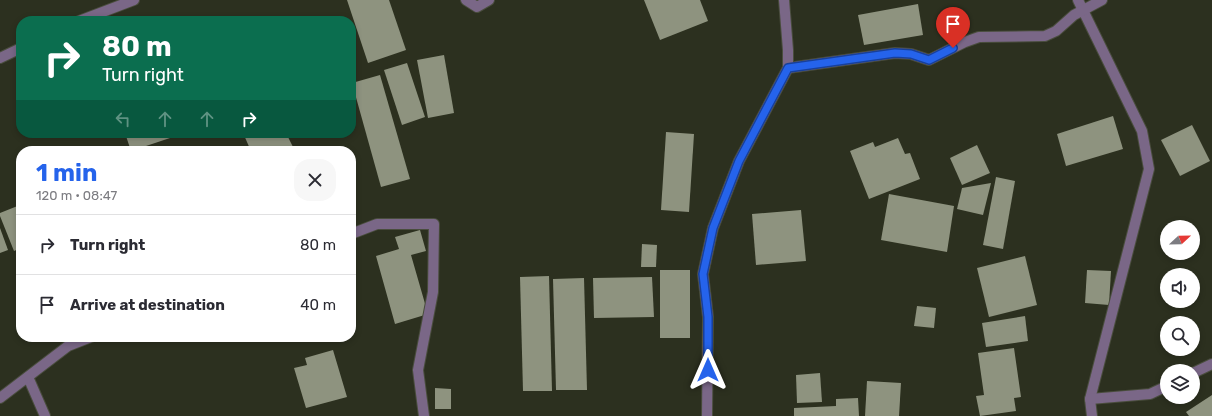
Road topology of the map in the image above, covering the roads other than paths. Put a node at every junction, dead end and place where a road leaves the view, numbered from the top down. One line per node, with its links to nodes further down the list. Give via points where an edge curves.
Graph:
1 (134, 0): 8 (street)
2 (466, 0): 3 (street, via 477,7)
3 (489, 0)
4 (784, 0): 11 (street)
5 (1078, 0): 7 (street)
6 (1102, 0): 7 (street)
7 (1083, 10): 11 (street, via 1056,31 1045,36 978,37 929,60 911,54 895,53); 19 (street, via 1142,131 1149,169)
8 (92, 16)
9 (16, 50): 10 (street)
10 (0, 58)
11 (788, 68): 22 (street, via 739,161 713,228 703,274 708,317)
12 (356, 232): 21 (street, via 377,224 434,224 434,292 418,370)
13 (78, 342): 16 (street, via 68,346)
14 (1212, 364): 15 (street)
15 (1200, 370)
16 (28, 377): 18 (street); 20 (street)
17 (1160, 389): 19 (street, via 1150,394)
18 (0, 398)
19 (1090, 399): 23 (street)
20 (45, 416)
21 (424, 416)
22 (707, 416)
23 (1092, 416)

